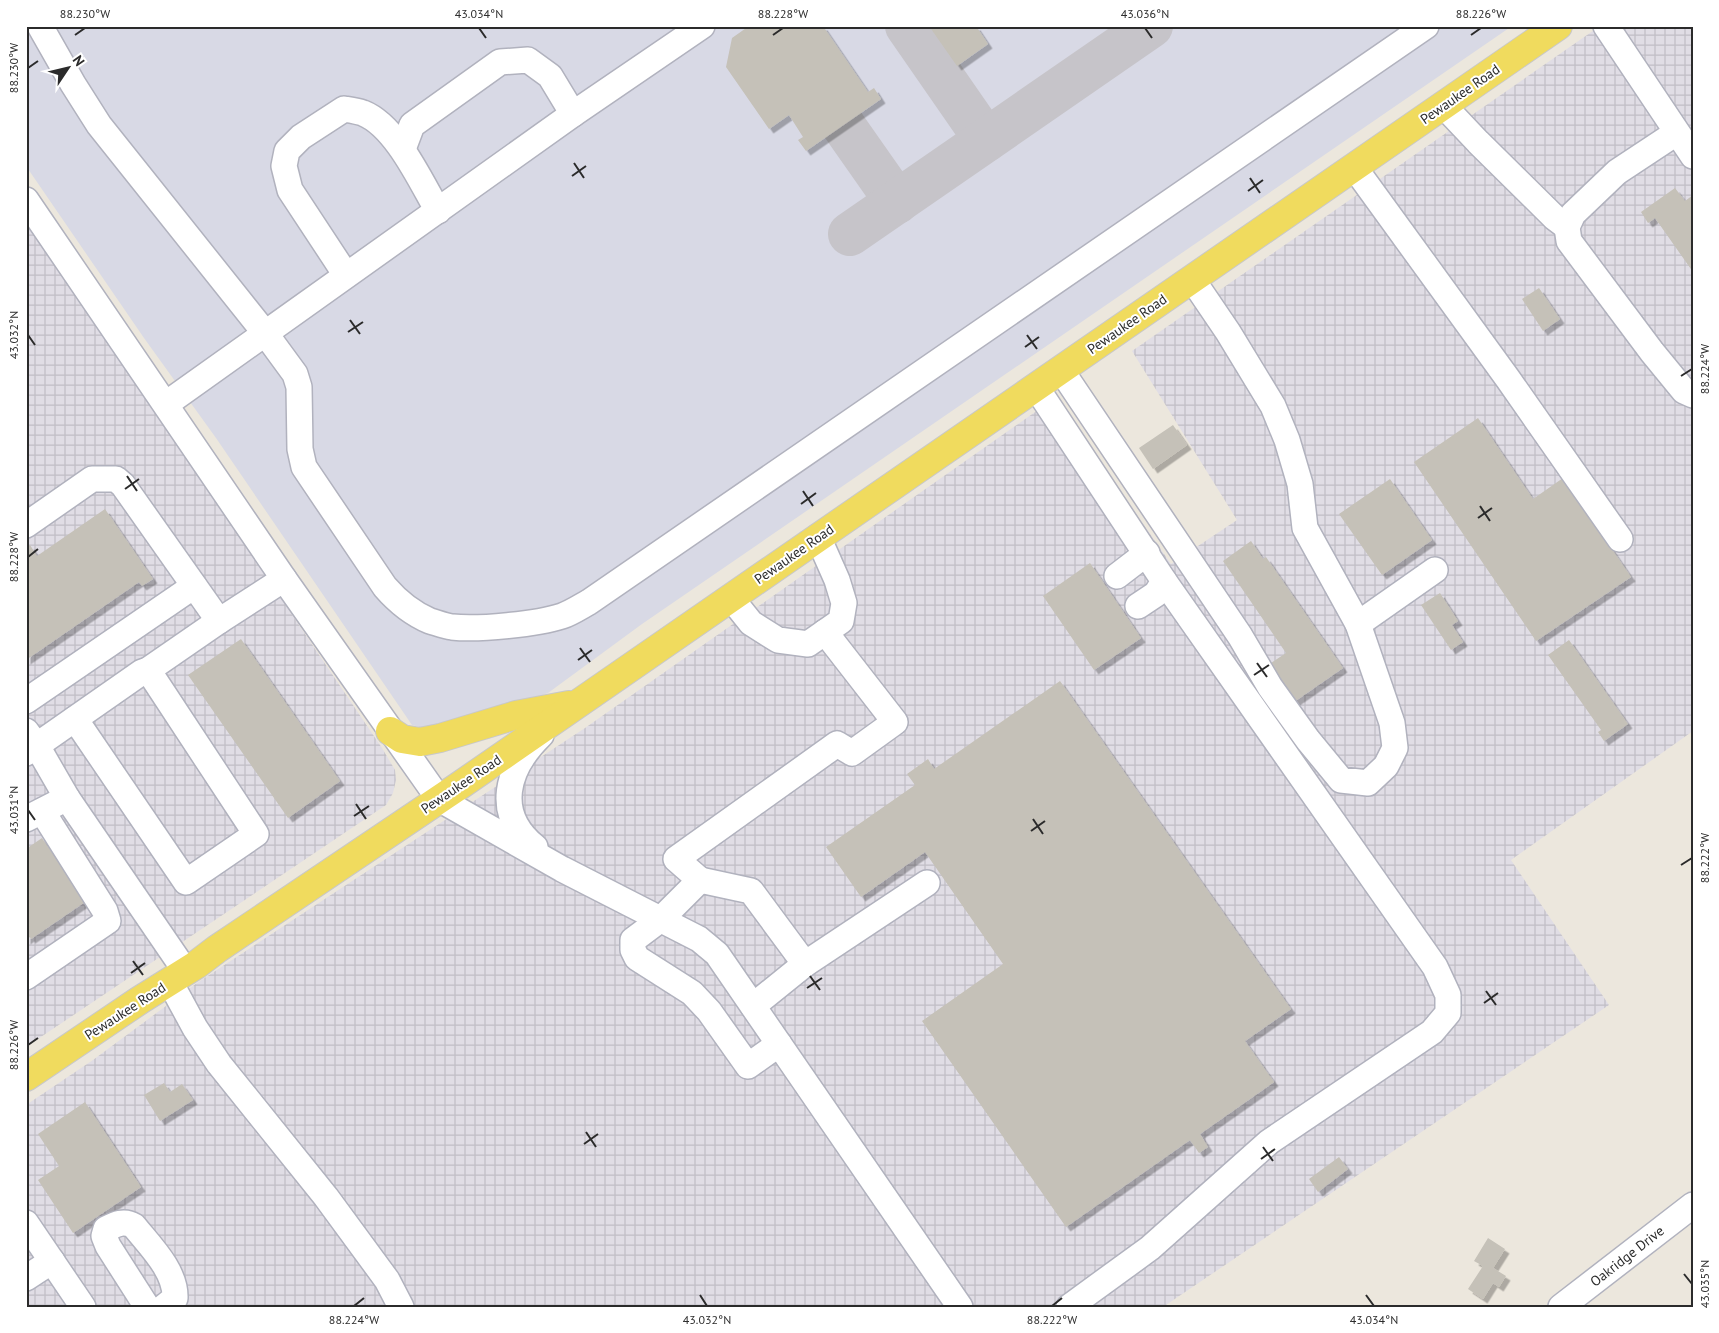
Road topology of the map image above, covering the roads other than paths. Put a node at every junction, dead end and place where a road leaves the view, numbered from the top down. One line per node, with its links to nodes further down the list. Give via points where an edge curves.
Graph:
1 (40, 26): 17 (street, via 99,125)
2 (702, 26): 7 (street)
3 (1426, 26): 17 (street, via 598,597 562,616 527,623 452,627 415,614 399,603 304,466 300,449 299,387 295,374)
4 (1558, 26): 6 (main road, Pewaukee Road)
5 (1606, 26): 8 (street)
6 (1443, 105): 11 (main road, Pewaukee Road); 14 (street)
7 (573, 114): 9 (street, via 550,76 528,60 500,62 412,125); 13 (street)
8 (1676, 133): 10 (street); 14 (street, via 1617,172 1573,214)
9 (403, 149): 13 (street); 15 (street, via 364,114 344,109 301,137 287,151 284,166 290,190)
10 (1693, 156)
11 (1354, 167): 16 (main road, Pewaukee Road); 24 (street)
12 (26, 200): 21 (street)
13 (438, 211): 15 (street)
14 (1567, 227): 20 (street, via 1569,242 1652,352 1684,391)
15 (346, 275): 17 (street)
16 (1192, 279): 18 (main road, Pewaukee Road); 34 (street, via 1273,406 1300,484 1305,528)
17 (265, 333): 21 (street)
18 (1061, 370): 19 (main road, Pewaukee Road); 34 (street, via 1308,740 1341,780 1368,783 1386,766 1395,748 1392,723)
19 (1036, 387): 23 (main road, Pewaukee Road); 25 (street)
20 (1693, 395)
21 (166, 404): 28 (street)
22 (26, 525): 30 (street, via 92,479 116,479 123,484)
23 (818, 537): 31 (main road, Pewaukee Road); 35 (street, via 844,603 841,621)
24 (1620, 539)
25 (1147, 553): 27 (street); 29 (street)
26 (1435, 570): 34 (street)
27 (1117, 576)
28 (284, 579): 33 (street); 40 (street)
29 (1164, 581): 32 (street, via 1156,594); 64 (street, via 1435,967 1448,995 1448,1012 1432,1032 1269,1142 1150,1248)
30 (194, 586): 33 (street); 37 (street)
31 (731, 598): 35 (street, via 751,623 778,640 808,644); 38 (main road, Pewaukee Road)
32 (1138, 606)
33 (219, 621): 36 (street)
34 (1358, 624)
35 (825, 632): 46 (street, via 895,722 852,753 838,744 676,859)
36 (148, 670): 39 (street); 39 (street, via 256,834 186,882)
37 (26, 701)
38 (569, 710): 40 (main road, via 516,715 420,742 402,739); 43 (main road, Pewaukee Road); 45 (street, via 523,755 511,778 508,798 514,821 524,838)
39 (75, 719): 41 (street)
40 (390, 731): 43 (street)
41 (30, 743): 42 (street)
42 (67, 798): 44 (street); 51 (street)
43 (439, 800): 45 (street); 51 (main road, Pewaukee Road)
44 (34, 815): 50 (street, via 105,911 108,922)
45 (562, 869): 48 (street)
46 (700, 880): 48 (street); 49 (street, via 751,891)
47 (927, 883): 49 (street)
48 (660, 920): 52 (street, via 699,939 717,954); 53 (street, via 633,940 637,958 692,993 709,1011 748,1066)
49 (805, 964): 52 (street)
50 (26, 977)
51 (178, 977): 54 (main road, Pewaukee Road); 62 (street, via 195,1028 218,1064 326,1197 386,1280)
52 (753, 1006): 53 (street)
53 (779, 1044): 63 (street)
54 (26, 1077)
55 (1693, 1205): 65 (street, Oakridge Drive)
56 (26, 1223): 57 (street)
57 (52, 1260): 58 (street); 59 (street)
58 (26, 1278)
59 (83, 1307)
60 (147, 1307): 61 (street, via 104,1236 106,1229 117,1223 134,1226 168,1270 176,1289 175,1298)
61 (164, 1307)
62 (401, 1307)
63 (960, 1307)
64 (1069, 1307)
65 (1560, 1307)

